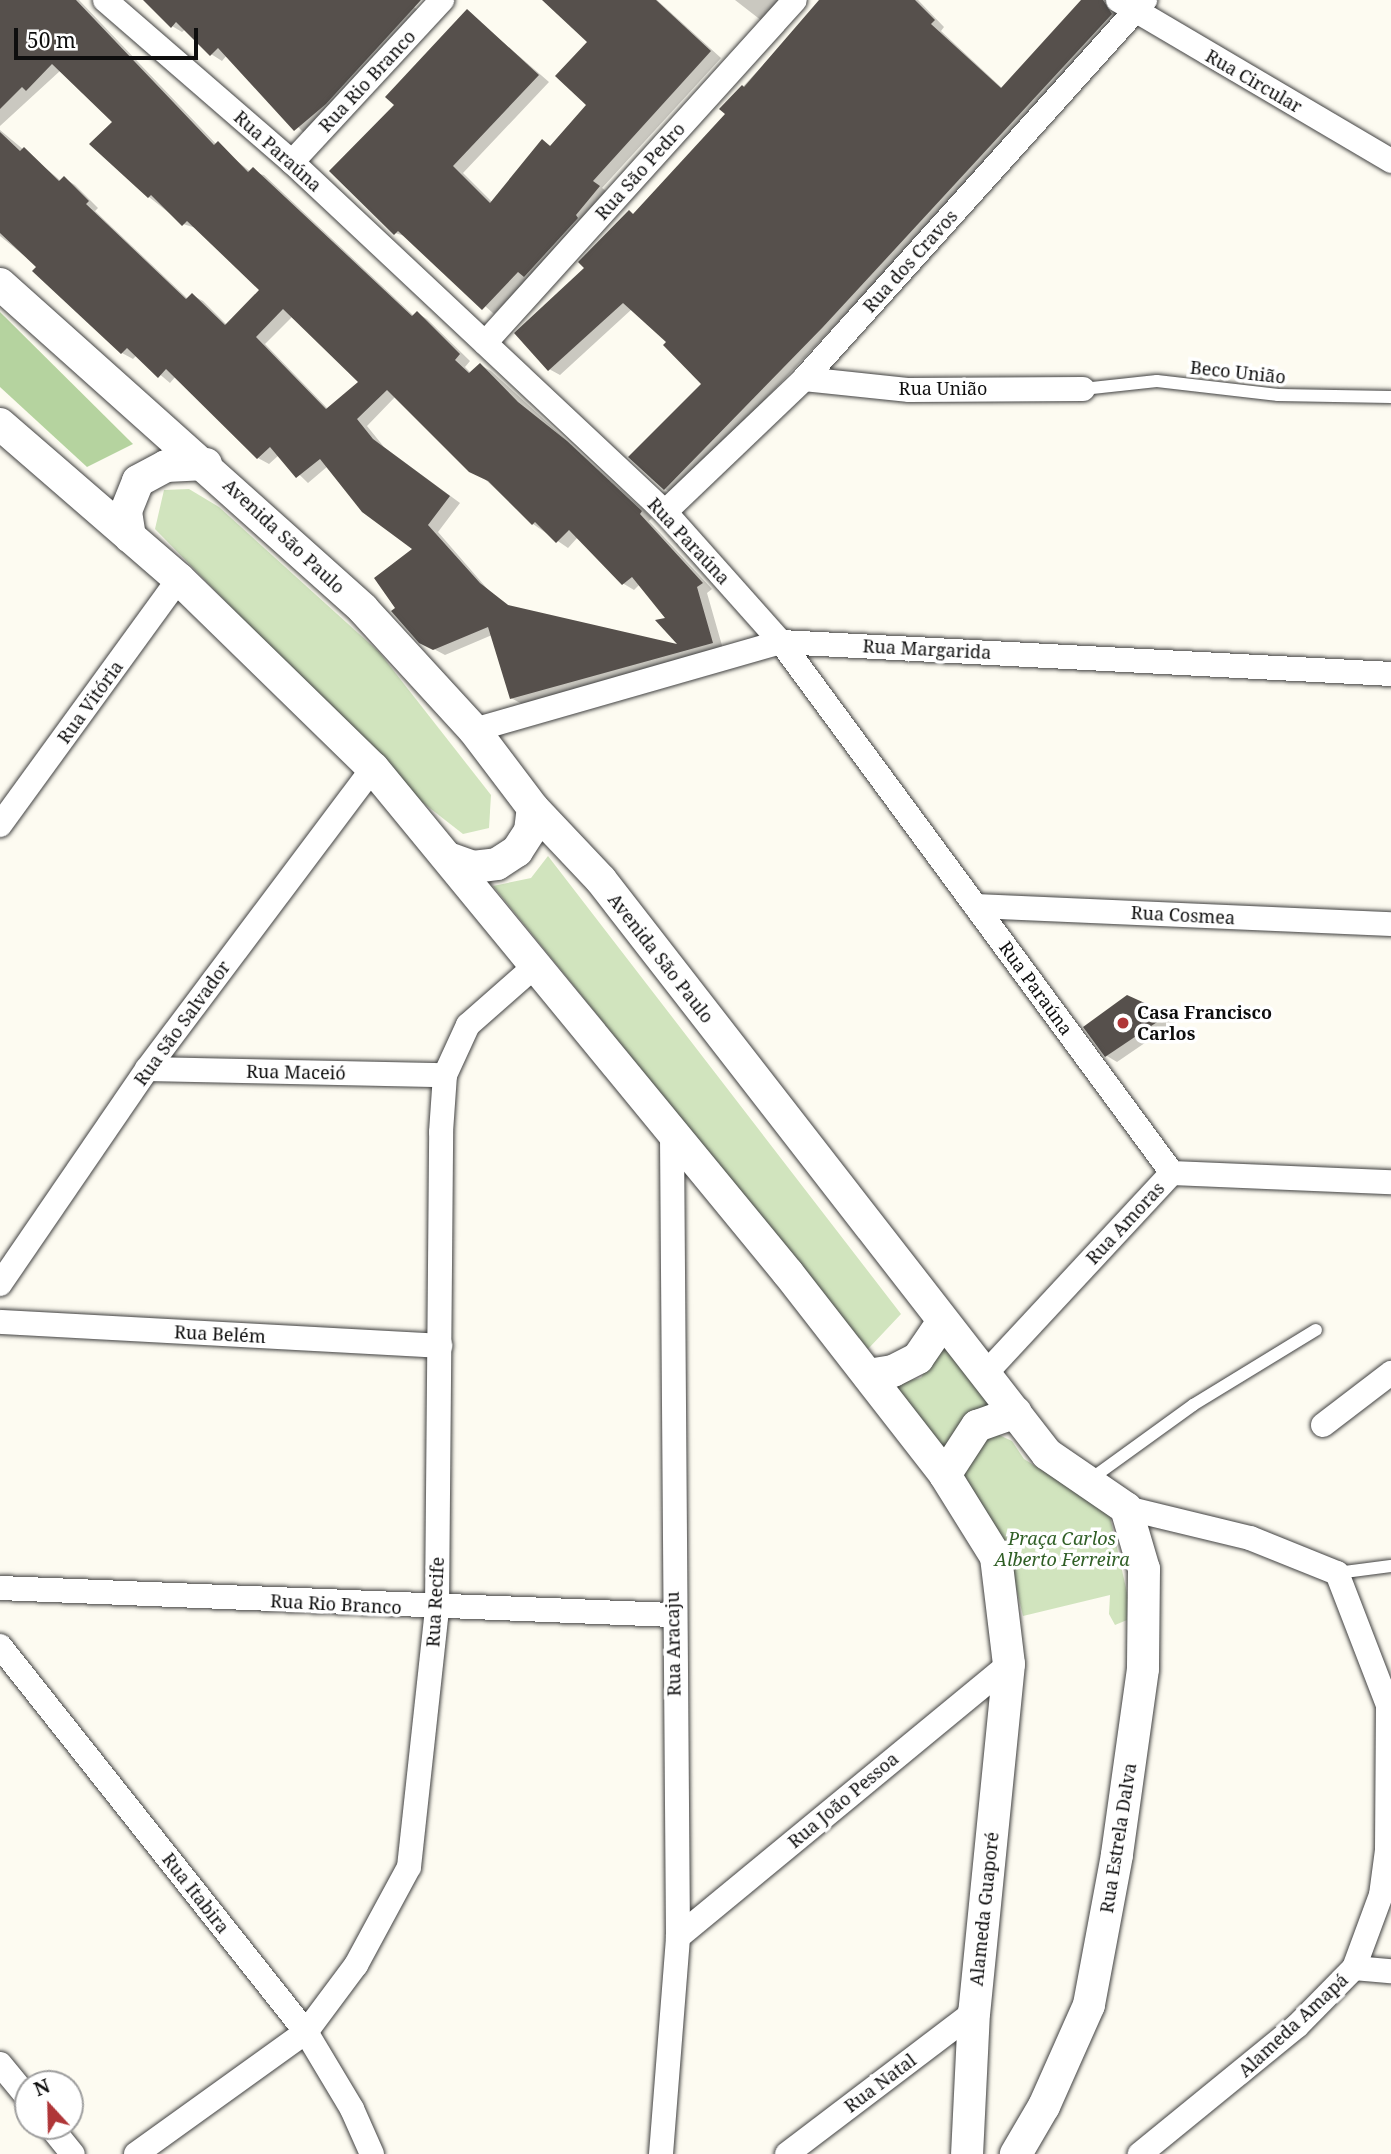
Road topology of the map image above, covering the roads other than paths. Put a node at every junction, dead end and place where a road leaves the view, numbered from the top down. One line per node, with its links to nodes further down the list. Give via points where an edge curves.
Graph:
1 (106, 0): 6 (street, Rua Paraúna)
2 (442, 0): 6 (street, Rua Rio Branco)
3 (795, 0): 8 (street, Rua São Pedro)
4 (1132, 4): 5 (street, Rua Circular); 9 (street, Rua dos Cravos)
5 (1391, 160)
6 (292, 162): 8 (street, Rua Paraúna)
7 (0, 284): 13 (street, Avenida São Paulo, via 56,338)
8 (485, 343): 14 (street, Rua Paraúna)
9 (804, 379): 10 (street, Rua União, via 909,390); 14 (street, Rua dos Cravos)
10 (1083, 389): 11 (lane, Beco União, via 1157,381 1278,395)
11 (1391, 397)
12 (0, 424): 15 (street)
13 (206, 464): 15 (street, via 166,466 138,481 126,511); 19 (street, Avenida São Paulo, via 363,609)
14 (665, 512): 17 (street, Rua Paraúna)
15 (130, 537): 16 (street)
16 (179, 579): 20 (street); 22 (street, Rua Vitória)
17 (781, 642): 18 (street, Rua Margarida); 19 (street, Rua Margarida); 24 (street, Rua Paraúna)
18 (1391, 674)
19 (474, 730): 21 (street, Avenida São Paulo)
20 (373, 768): 23 (street); 27 (street, Rua São Salvador)
21 (533, 808): 23 (street, via 530,831 517,851 497,864 473,867); 34 (street, Avenida São Paulo, via 601,880)
22 (0, 825)
23 (451, 859): 26 (street)
24 (976, 906): 25 (street, Rua Cosmea); 30 (street, Rua Paraúna)
25 (1391, 924)
26 (535, 966): 28 (street, Rua Recife, via 468,1025); 29 (street)
27 (147, 1069): 28 (street, Rua Maceió); 32 (street, Rua São Salvador)
28 (445, 1075): 36 (street, Rua Recife)
29 (672, 1133): 39 (street); 49 (street, Rua Aracaju)
30 (1171, 1173): 31 (street, Rua Amoras); 37 (street, Rua Amoras)
31 (1391, 1182)
32 (0, 1284)
33 (0, 1322): 36 (street, Rua Belém)
34 (942, 1322): 37 (street, Avenida São Paulo); 39 (street, via 918,1358 894,1371)
35 (1316, 1330): 43 (lane, via 1194,1405)
36 (440, 1346): 48 (street, Rua Recife)
37 (986, 1373): 40 (street, Avenida São Paulo)
38 (1391, 1373): 41 (street)
39 (868, 1375): 42 (street)
40 (1016, 1412): 42 (street, via 977,1426); 43 (street, Avenida São Paulo, via 1047,1454)
41 (1323, 1425)
42 (945, 1475): 51 (street, via 996,1558)
43 (1087, 1482): 44 (street, Avenida São Paulo)
44 (1126, 1508): 46 (street, Avenida São Paulo, via 1250,1538); 67 (street, Rua Estrela Dalva, via 1144,1569 1143,1669 1117,1854 1089,2005 1044,2106)
45 (1391, 1566): 46 (lane)
46 (1337, 1573): 52 (street, Alameda Amapá)
47 (0, 1588): 48 (street, Rua Rio Branco)
48 (437, 1609): 49 (street, Rua Rio Branco); 57 (street, Rua Recife, via 409,1867 356,1965)
49 (673, 1615): 53 (street, Rua Aracaju)
50 (0, 1646): 57 (street, Rua Itabira)
51 (1009, 1664): 53 (street, Rua João Pessoa); 56 (street, Alameda Guaporé)
52 (1390, 1705): 54 (street, Alameda Amapá, via 1387,1850 1381,1895)
53 (678, 1937): 64 (street, Rua Aracaju)
54 (1354, 1968): 55 (street); 68 (street, Alameda Amapá, via 1297,2026)
55 (1391, 1971)
56 (974, 2012): 65 (street, Rua Natal); 66 (street, Alameda Guaporé)
57 (306, 2032): 62 (street, Rua Recife); 63 (street, Rua Itabira, via 352,2109)
58 (0, 2064): 59 (street)
59 (14, 2081)
60 (62, 2140): 61 (street)
61 (73, 2154)
62 (136, 2154)
63 (372, 2154)
64 (661, 2154)
65 (787, 2154)
66 (967, 2154)
67 (1016, 2154)
68 (1140, 2154)

